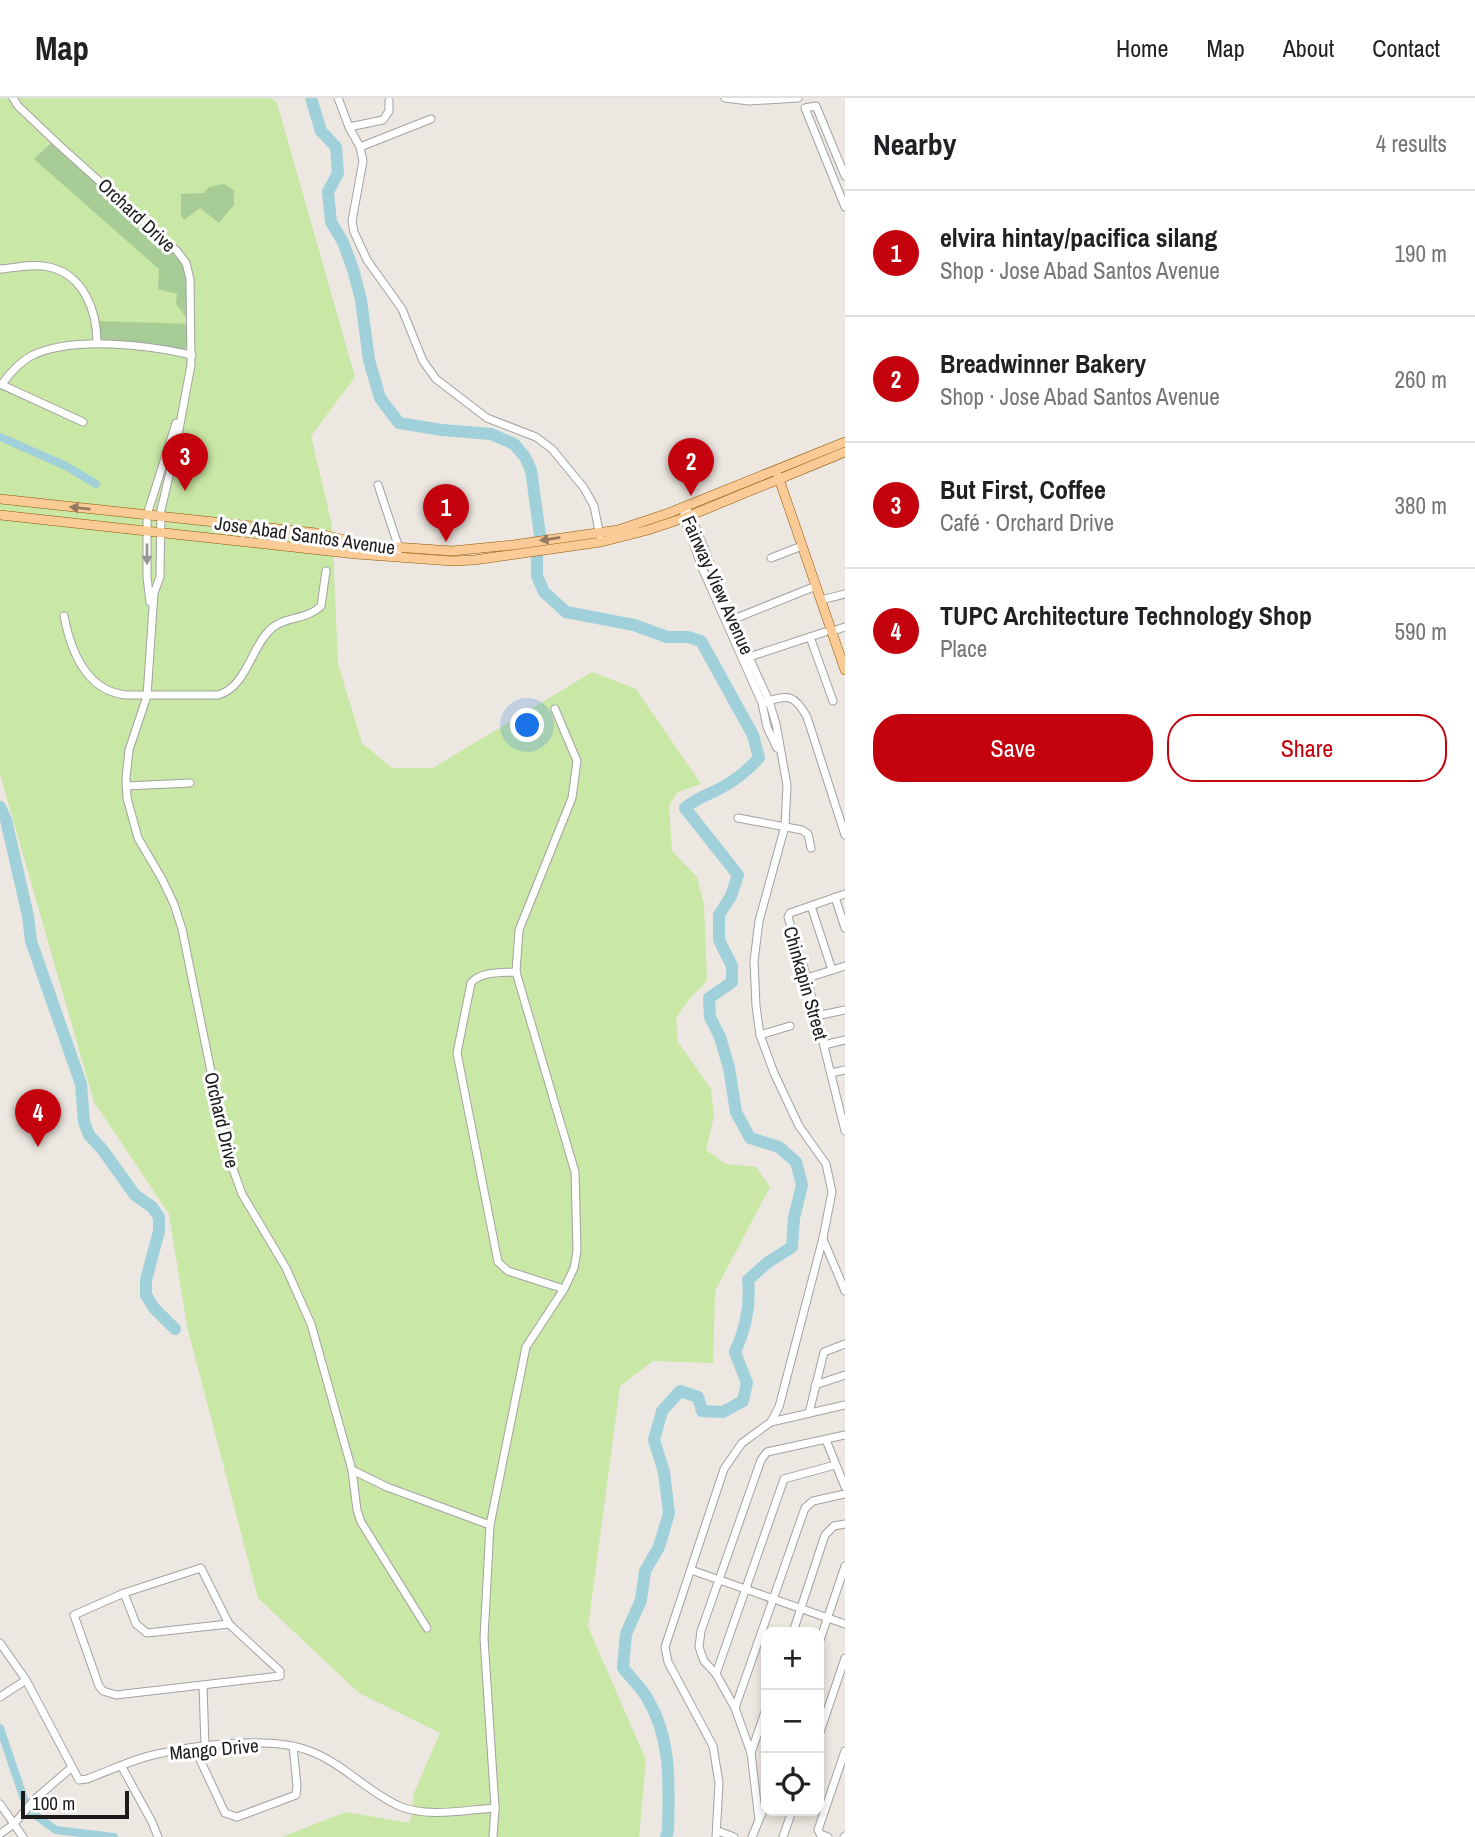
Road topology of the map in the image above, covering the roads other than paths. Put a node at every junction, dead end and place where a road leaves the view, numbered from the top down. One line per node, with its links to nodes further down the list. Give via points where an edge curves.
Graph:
1 (13, 98): 15 (street, Orchard Drive, via 186,263)
2 (338, 98): 9 (street)
3 (725, 98): 4 (street)
4 (798, 98)
5 (807, 98): 7 (street)
6 (389, 101): 9 (street, via 390,111 383,120)
7 (810, 107): 11 (street, via 816,106); 12 (street, via 805,108)
8 (431, 119): 10 (street)
9 (349, 127): 10 (street)
10 (360, 147): 30 (street, via 363,161 354,232 402,309 423,360 436,379 487,418 536,437 552,449 584,488 594,506)
11 (845, 176)
12 (845, 207)
13 (0, 270): 14 (street, via 34,265 71,278 91,307)
14 (97, 343): 15 (street); 17 (street, via 32,355)
15 (192, 355): 16 (street, Orchard Drive)
16 (191, 365): 26 (street, Orchard Drive); 27 (street, Orchard Drive)
17 (1, 384): 18 (street)
18 (82, 422)
19 (845, 442): 21 (main road, Jose Abad Santos Avenue)
20 (845, 452): 21 (main road, Jose Abad Santos Avenue)
21 (778, 475): 24 (main road, Jose Abad Santos Avenue); 31 (main road)
22 (377, 485): 32 (street)
23 (0, 499): 26 (main road, Jose Abad Santos Avenue, one-way to 23)
24 (686, 513): 30 (main road, Jose Abad Santos Avenue); 39 (street, Fairway View Avenue)
25 (0, 515): 28 (main road, Jose Abad Santos Avenue)
26 (148, 515): 27 (main road, Jose Abad Santos Avenue); 28 (street, Orchard Drive)
27 (161, 516): 29 (street, Orchard Drive); 32 (main road, Jose Abad Santos Avenue, via 316,533)
28 (147, 531): 29 (main road, Jose Abad Santos Avenue); 41 (street, Orchard Drive, one-way to 41)
29 (160, 532): 32 (main road, Jose Abad Santos Avenue); 41 (street, Orchard Drive)
30 (601, 537): 32 (main road, Jose Abad Santos Avenue, via 452,561)
31 (802, 546): 33 (street); 35 (main road)
32 (397, 553)
33 (771, 558)
34 (326, 571): 46 (street, via 321,606 310,615 273,627 227,693)
35 (816, 586): 37 (main road); 39 (street)
36 (845, 594): 37 (street)
37 (821, 600): 42 (main road)
38 (64, 617): 46 (street, via 69,642 100,688 112,694)
39 (729, 622): 44 (street, Fairway View Avenue); 47 (street, Fairway View Avenue)
40 (845, 627): 42 (street)
41 (151, 628): 46 (street, Orchard Drive)
42 (829, 631): 43 (street); 45 (main road)
43 (810, 637): 44 (street); 48 (street)
44 (749, 657): 47 (street, Fairway View Avenue)
45 (844, 666)
46 (147, 696): 51 (street, Orchard Drive, via 129,750)
47 (766, 702): 53 (street, Fairway View Avenue, via 767,727 782,758 787,785); 54 (street, via 784,696 800,705)
48 (833, 702)
49 (555, 709): 62 (street, via 577,761 572,797 519,930)
50 (190, 783): 51 (street)
51 (126, 786): 87 (street, Orchard Drive, via 138,838 168,892 182,929 234,1175 311,1324)
52 (738, 818): 53 (street)
53 (785, 826): 55 (street, via 808,834); 67 (street, Fairway View Avenue, via 759,921 754,961)
54 (845, 835)
55 (811, 848)
56 (845, 894): 57 (street)
57 (835, 897): 58 (street); 59 (street)
58 (811, 906): 61 (street); 63 (street, Chinkapin Street, via 788,917)
59 (845, 928)
60 (845, 966): 61 (street)
61 (832, 970): 63 (street)
62 (516, 972): 76 (street, via 575,1172 577,1251); 76 (street, via 487,974 471,983 457,1053 498,1262 508,1271)
63 (807, 978): 65 (street, Chinkapin Street)
64 (845, 1010): 65 (street)
65 (816, 1016): 69 (street, Chinkapin Street)
66 (790, 1026): 67 (street)
67 (761, 1035): 74 (street, Fairway View Avenue, via 799,1126 826,1164 832,1192)
68 (845, 1040): 69 (street)
69 (824, 1045): 71 (street, Chinkapin Street)
70 (845, 1070): 71 (street)
71 (831, 1073): 72 (street, Chinkapin Street)
72 (841, 1100): 73 (street, Chinkapin Street)
73 (845, 1131)
74 (823, 1238): 75 (street); 83 (street, Fairway View Avenue, via 779,1407)
75 (843, 1282): 77 (street)
76 (564, 1289): 91 (street, via 526,1347)
77 (845, 1291)
78 (845, 1344): 80 (street, via 824,1352)
79 (845, 1376): 80 (street)
80 (815, 1384): 82 (street)
81 (845, 1405): 82 (street)
82 (808, 1413): 83 (street)
83 (771, 1422): 93 (street, via 742,1443 724,1469)
84 (845, 1435): 85 (street)
85 (825, 1440): 86 (street); 94 (street, via 767,1452)
86 (835, 1465): 88 (street); 95 (street, via 784,1479)
87 (352, 1470): 91 (street); 104 (street, Orchard Drive, via 361,1522)
88 (845, 1488)
89 (845, 1494): 97 (street, via 813,1501 806,1508)
90 (845, 1524): 98 (street, via 834,1526 825,1535)
91 (490, 1525): 125 (street, via 484,1638)
92 (845, 1566): 99 (street)
93 (691, 1570): 94 (street); 131 (street, via 665,1647 668,1662 713,1746 719,1783)
94 (718, 1580): 95 (street); 108 (street, via 699,1647)
95 (747, 1590): 97 (street); 108 (street)
96 (124, 1593): 101 (street, via 136,1624 147,1633); 101 (street, via 201,1568); 112 (street, via 74,1615 99,1686 116,1695)
97 (773, 1599): 98 (street); 114 (street)
98 (801, 1609): 99 (street); 102 (street)
99 (827, 1618): 100 (street); 103 (street)
100 (845, 1624)
101 (229, 1625): 107 (street)
102 (795, 1627)
103 (824, 1627)
104 (428, 1628)
105 (0, 1643): 111 (street)
106 (845, 1658): 109 (street)
107 (280, 1671): 110 (street); 112 (street, via 278,1678)
108 (716, 1674): 114 (street)
109 (843, 1674): 115 (street)
110 (289, 1679)
111 (26, 1680): 113 (street); 123 (street)
112 (203, 1686): 117 (street)
113 (0, 1697)
114 (734, 1708): 121 (street)
115 (824, 1722)
116 (761, 1725): 121 (street)
117 (205, 1746): 118 (street, Mango Drive); 119 (street, Mango Drive)
118 (293, 1746): 119 (street, via 296,1796 237,1817 225,1813); 125 (street, Mango Drive, via 335,1763 406,1808 425,1812)
119 (195, 1749): 122 (street, Mango Drive, via 152,1755)
120 (845, 1751): 138 (street, via 818,1830)
121 (751, 1754): 128 (street)
122 (122, 1767): 123 (street, Mango Drive, via 83,1780 76,1778); 133 (street)
123 (71, 1768): 129 (street)
124 (0, 1804): 129 (street)
125 (495, 1808): 134 (street)
126 (761, 1815): 128 (street)
127 (790, 1816): 137 (street)
128 (759, 1821): 136 (street)
129 (14, 1824): 130 (street); 132 (street)
130 (0, 1834)
131 (717, 1834): 135 (street)
132 (23, 1837)
133 (158, 1837)
134 (493, 1837)
135 (734, 1837)
136 (752, 1837)
137 (783, 1837)
138 (828, 1837)

